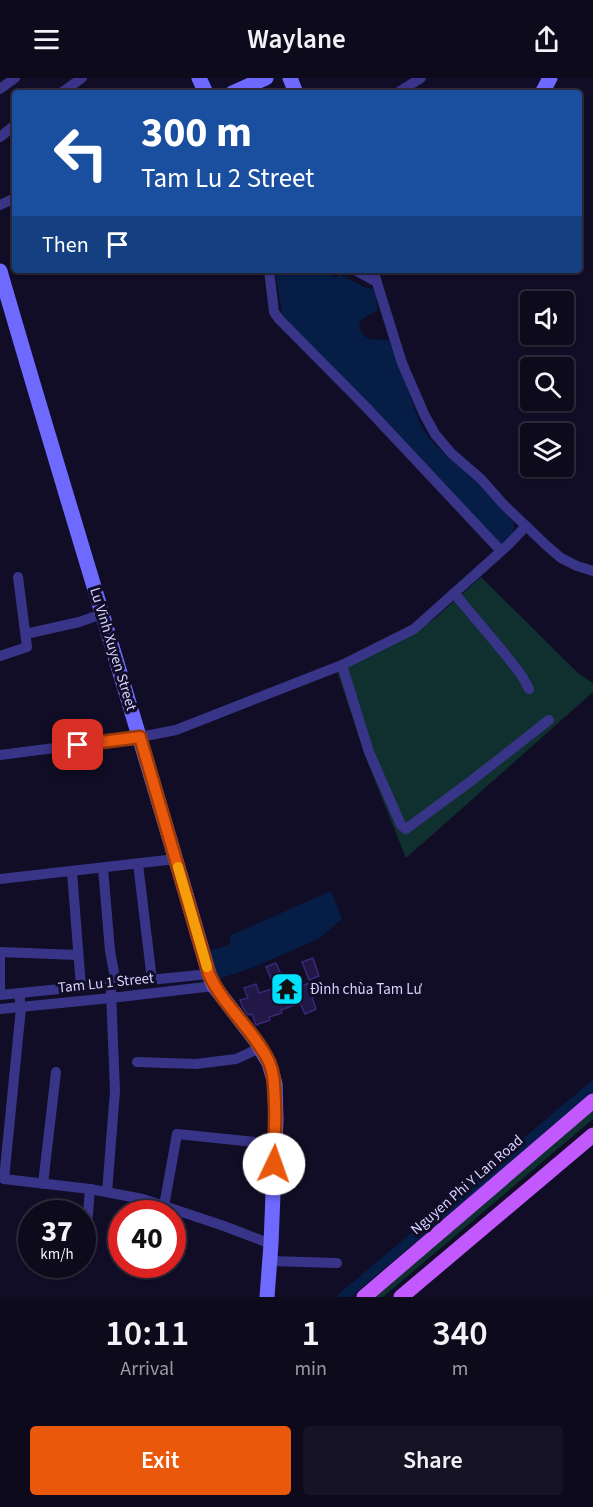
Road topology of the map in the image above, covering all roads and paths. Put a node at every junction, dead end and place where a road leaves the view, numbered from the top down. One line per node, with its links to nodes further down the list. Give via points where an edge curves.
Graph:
1 (15, 78): 6 (street)
2 (82, 78): 7 (street)
3 (266, 78): 5 (street)
4 (421, 78): 8 (street)
5 (251, 85)
6 (0, 89)
7 (65, 90)
8 (402, 90)
9 (0, 271): 14 (street, Lu Vinh Xuyen Street)
10 (269, 273): 16 (street, via 274,312 279,319)
11 (360, 273): 13 (street)
12 (374, 273): 13 (street)
13 (377, 282): 15 (street, via 402,363 435,434)
14 (4, 297): 20 (street, Lu Vinh Xuyen Street)
15 (526, 526): 16 (street); 17 (street, via 561,558)
16 (504, 548): 19 (street)
17 (593, 571)
18 (18, 577): 21 (street)
19 (454, 593): 23 (street, via 414,628); 24 (street)
20 (102, 614): 21 (street); 26 (street, Lu Vinh Xuyen Street)
21 (26, 634): 22 (street, via 27,647)
22 (0, 656)
23 (342, 664): 25 (street, via 369,752 406,829); 26 (street, via 177,730)
24 (529, 689)
25 (549, 720)
26 (140, 737): 27 (street); 28 (street, Lu Vinh Xuyen Street)
27 (0, 755)
28 (176, 859): 29 (street); 36 (street, Lu Vinh Xuyen Street)
29 (138, 864): 30 (street); 35 (street)
30 (104, 868): 31 (street); 37 (street)
31 (72, 872): 32 (street); 34 (street)
32 (0, 879)
33 (0, 952): 34 (street); 40 (street)
34 (78, 955): 38 (street)
35 (152, 980): 36 (street, Tam Lu 1 Street); 37 (street, Tam Lu 1 Street)
36 (212, 980): 41 (street, Tam Lu 1 Street); 44 (street, Lu Vinh Xuyen Street)
37 (113, 983): 38 (street, Tam Lu 1 Street); 41 (street)
38 (81, 987): 39 (street, Tam Lu 1 Street)
39 (19, 993): 40 (street, Tam Lu 1 Street); 42 (street)
40 (0, 995)
41 (111, 998): 42 (street, Tam Lu 1 Street); 52 (street, via 115,1091)
42 (21, 1008): 43 (street, Tam Lu 1 Street); 50 (street, via 4,1179)
43 (0, 1009)
44 (260, 1048): 45 (street, via 236,1059 196,1064); 49 (street, Lu Vinh Xuyen Street, via 275,1084)
45 (137, 1062)
46 (56, 1072): 50 (street)
47 (593, 1101): 61 (main road, Nguyen Phi Y Lan Road)
48 (593, 1135): 62 (main road)
49 (274, 1144): 55 (street, via 177,1134); 57 (street, Lu Vinh Xuyen Street)
50 (43, 1184): 51 (street)
51 (90, 1189): 52 (street); 53 (street)
52 (107, 1192): 54 (street)
53 (89, 1200)
54 (146, 1200)
55 (165, 1200)
56 (186, 1213): 57 (street)
57 (271, 1244): 58 (street, Lu Vinh Xuyen Street)
58 (270, 1261): 59 (street); 60 (street, Lu Vinh Xuyen Street)
59 (337, 1263)
60 (267, 1297)
61 (364, 1297)
62 (401, 1297)

